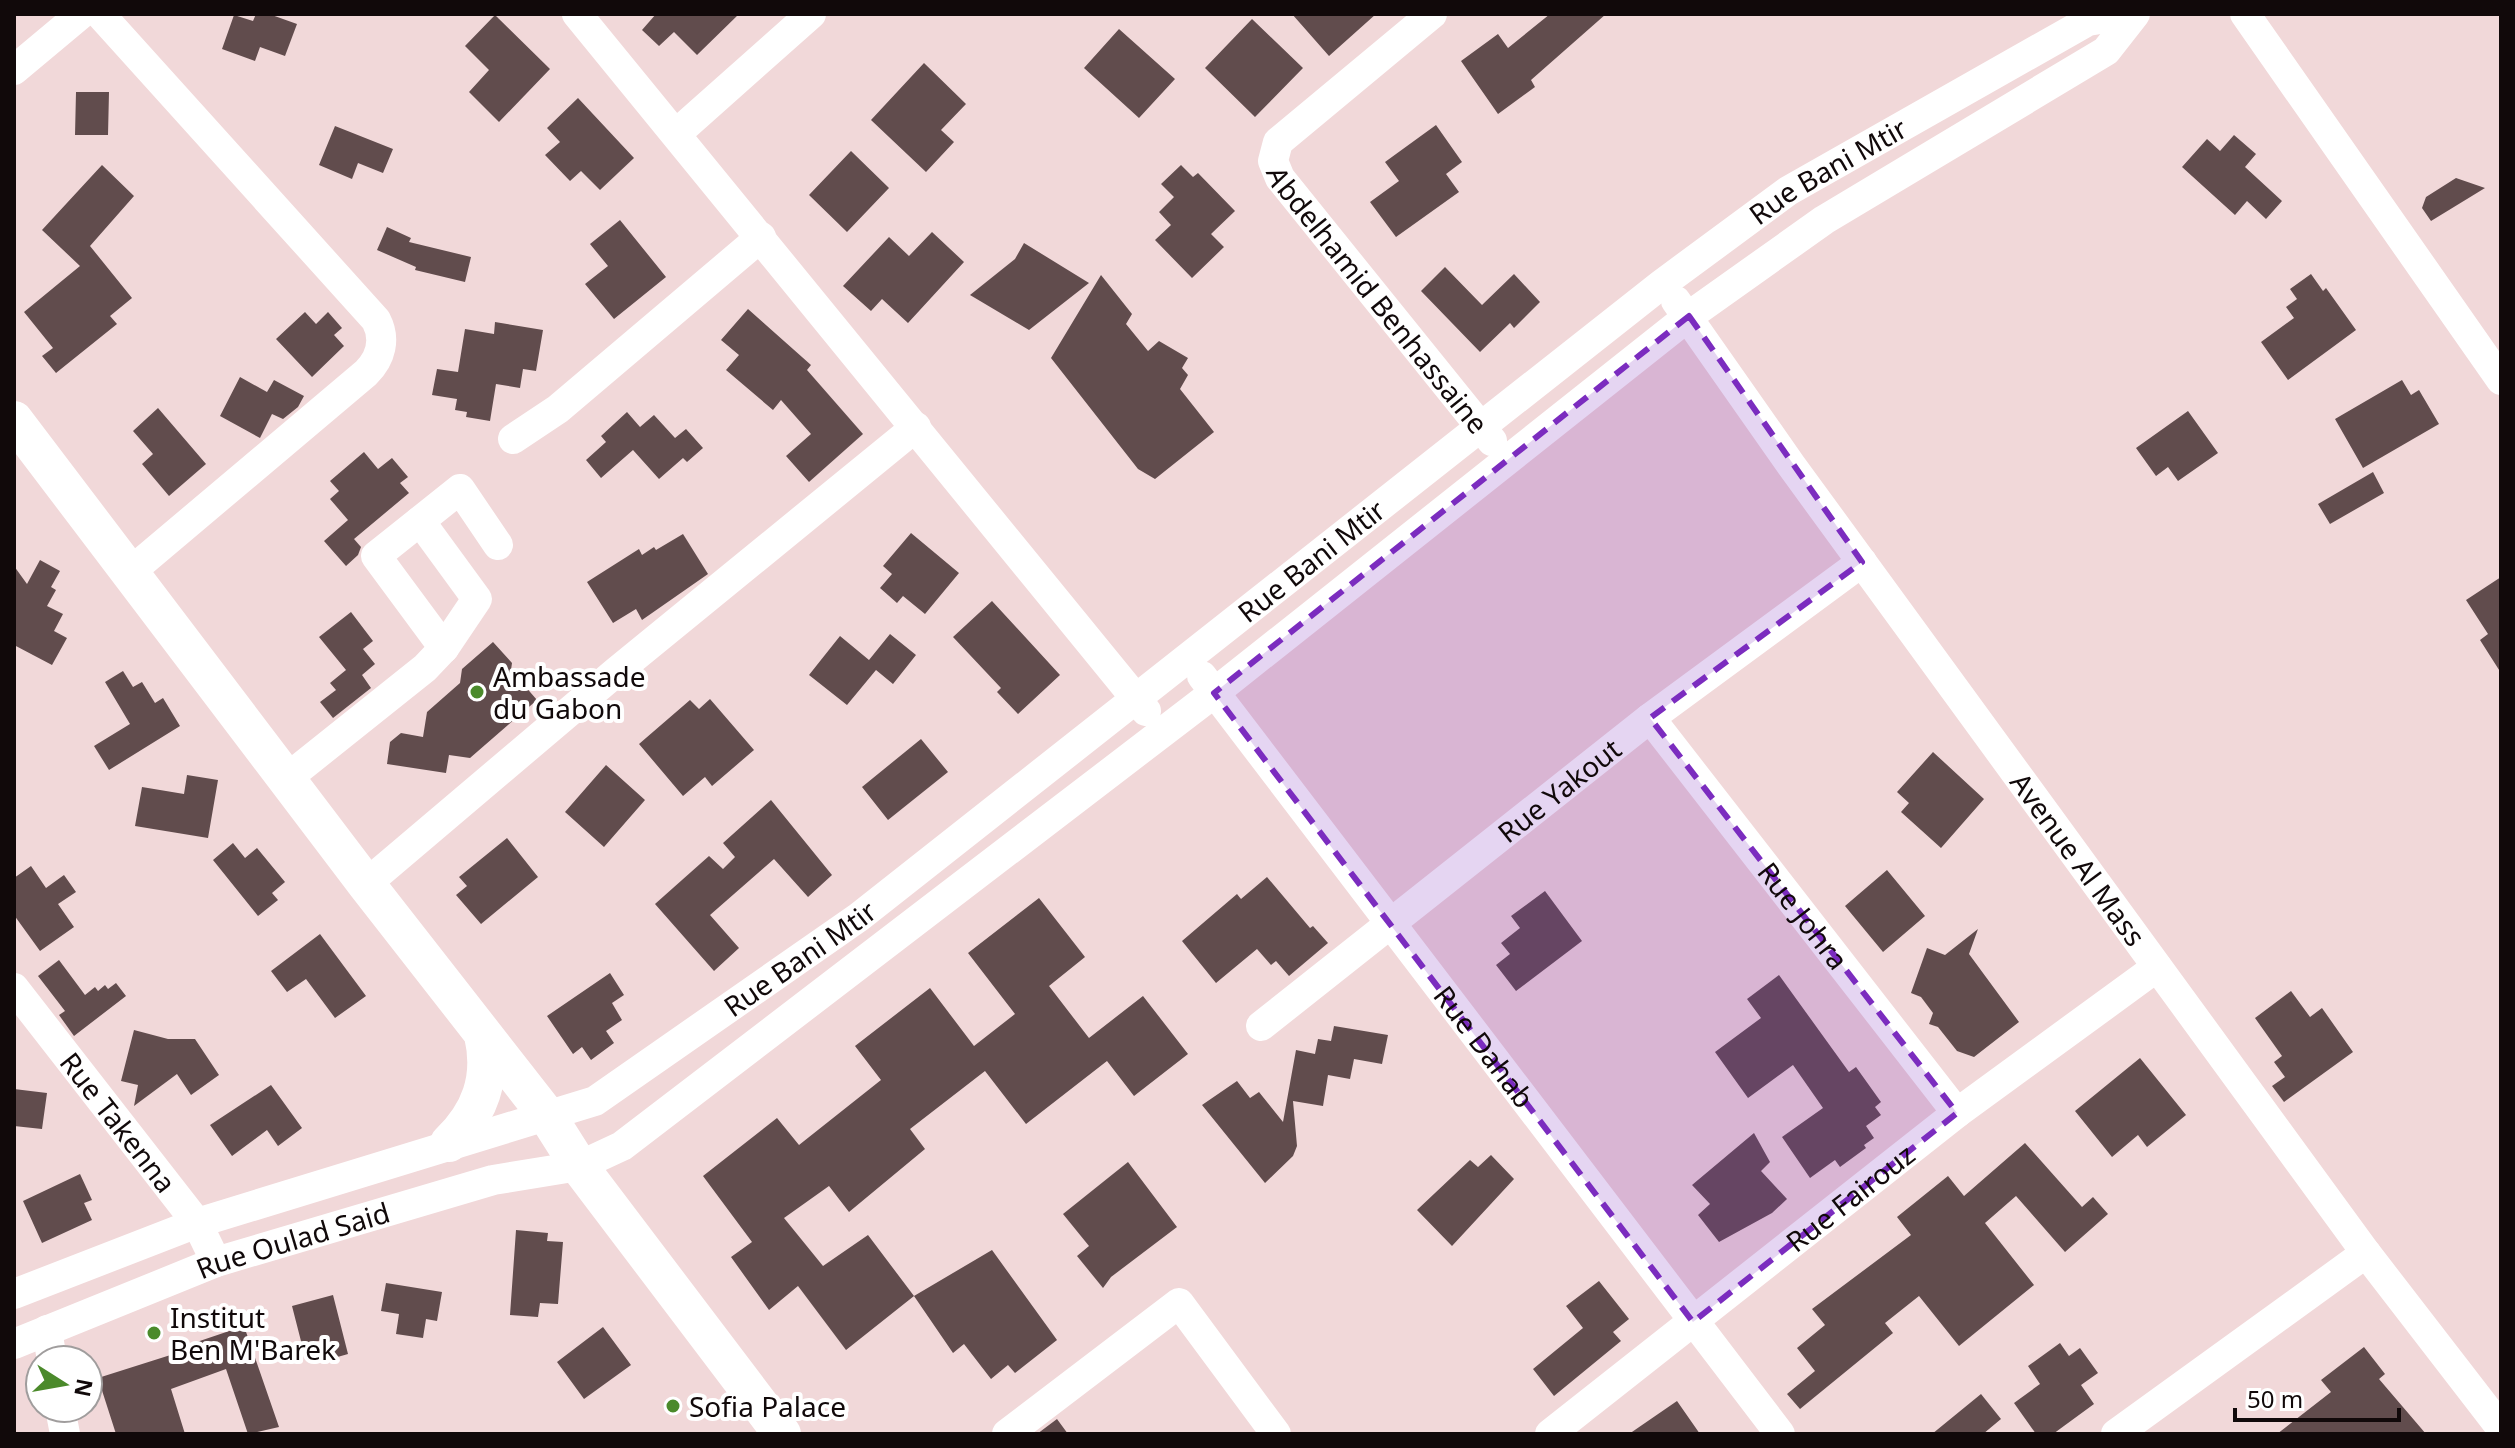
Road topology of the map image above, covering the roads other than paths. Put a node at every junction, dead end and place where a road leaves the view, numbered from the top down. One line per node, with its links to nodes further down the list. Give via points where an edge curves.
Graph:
1 (81, 14): 11 (street)
2 (100, 14): 25 (street, via 376,320 382,340 374,366)
3 (577, 14): 12 (street)
4 (811, 14): 12 (street)
5 (1432, 14): 18 (street, Abdelhamid Benhassaine, via 1278,142 1273,161 1280,178)
6 (2129, 14): 9 (street, Rue Bani Mtir)
7 (2135, 14): 10 (street)
8 (2245, 14): 16 (street)
9 (2085, 18): 10 (street); 14 (street, Rue Bani Mtir, via 1788,191)
10 (2106, 51): 15 (street, Rue Bani Mtir, via 1824,220)
11 (14, 70)
12 (676, 134): 13 (street)
13 (761, 237): 19 (street); 20 (street, via 558,409)
14 (1662, 284): 15 (street, Avenue Al Mass); 18 (street, Rue Bani Mtir)
15 (1689, 316): 21 (street, Rue Bani Mtir); 24 (street, Avenue Al Mass)
16 (2499, 372)
17 (14, 420): 25 (main road)
18 (1482, 426): 21 (street, Abdelhamid Benhassaine); 27 (street, Rue Bani Mtir)
19 (916, 427): 29 (street); 33 (street)
20 (513, 439)
21 (1505, 459): 28 (street, Rue Bani Mtir)
22 (420, 521): 23 (street, via 460,489); 26 (street, via 477,599); 26 (street, via 376,556)
23 (498, 545)
24 (1862, 562): 30 (street, Rue Yakout); 35 (street, Avenue Al Mass)
25 (129, 573): 32 (main road)
26 (444, 648): 32 (street)
27 (1189, 658): 28 (street, Rue Dahab); 29 (street, Rue Bani Mtir)
28 (1214, 693): 31 (street, Rue Bani Mtir); 34 (street, Rue Dahab)
29 (1135, 698): 31 (street); 40 (street, Rue Bani Mtir, via 859,917 595,1101)
30 (1650, 718): 34 (street, Rue Yakout); 39 (street, Rue Johra)
31 (1162, 731): 42 (street, Rue Bani Mtir, via 622,1146)
32 (286, 779): 33 (main road)
33 (366, 884): 38 (main road)
34 (1390, 921): 37 (street, Rue Yakout); 47 (street, Rue Dahab)
35 (2157, 967): 39 (street, Rue Fairouz); 44 (street, Avenue Al Mass)
36 (14, 988): 43 (street, Rue Takenna)
37 (1261, 1026)
38 (483, 1035): 40 (main road); 41 (main road, via 488,1054 483,1094 464,1129)
39 (1957, 1113): 47 (street, Rue Fairouz)
40 (548, 1117): 41 (street, Rue Oulad Said); 42 (main road)
41 (449, 1143): 43 (street, Rue Oulad Said)
42 (579, 1166): 45 (street, Rue Oulad Said, via 493,1180); 52 (main road)
43 (197, 1223): 45 (street, Rue Takenna); 46 (street, Rue Oulad Said)
44 (2366, 1253): 51 (street, Avenue Al Mass); 57 (street)
45 (216, 1262): 48 (street, Rue Oulad Said)
46 (14, 1294)
47 (1693, 1322): 55 (street, Rue Fairouz); 56 (street, Rue Dahab)
48 (47, 1330): 49 (street, Rue Oulad Said); 50 (street)
49 (14, 1344)
50 (49, 1344)
51 (2501, 1428)
52 (782, 1434)
53 (1007, 1434): 54 (street, via 1179,1303)
54 (1276, 1434)
55 (1550, 1434)
56 (1780, 1434)
57 (2116, 1434)

